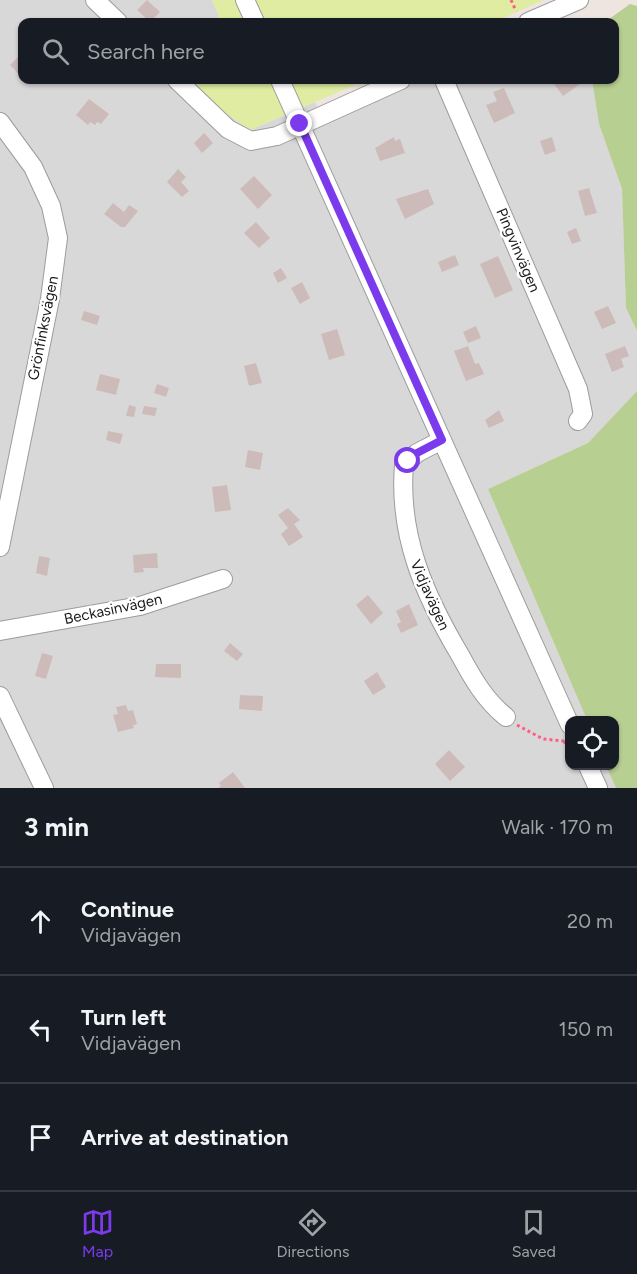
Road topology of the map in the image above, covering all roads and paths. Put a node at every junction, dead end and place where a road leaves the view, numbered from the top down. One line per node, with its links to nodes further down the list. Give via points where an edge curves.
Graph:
1 (95, 0): 7 (street)
2 (245, 0): 8 (street)
3 (511, 0): 6 (path)
4 (517, 0): 6 (path)
5 (579, 0): 10 (street)
6 (514, 6): 9 (path)
7 (114, 18)
8 (253, 18)
9 (523, 18)
10 (530, 18)
11 (181, 84): 16 (street, via 228,129 251,141 277,136)
12 (282, 84): 16 (street)
13 (392, 84): 16 (street)
14 (446, 84): 17 (street, Pingvinvägen, via 578,389 583,414)
15 (0, 122): 19 (street, Grönfinksvägen, via 33,167 51,206 58,238 50,299)
16 (300, 124): 18 (street)
17 (578, 422)
18 (442, 440): 24 (street, Vidjavägen, via 404,465 403,507 411,552 447,633 481,692); 25 (street)
19 (4, 500): 20 (street, Grönfinksvägen)
20 (0, 547)
21 (223, 579): 22 (street, Beckasinvägen, via 140,606)
22 (0, 631)
23 (0, 696): 28 (street)
24 (506, 717): 26 (path, via 543,739)
25 (565, 728)
26 (565, 734)
27 (590, 770): 29 (street)
28 (44, 788)
29 (598, 788)

